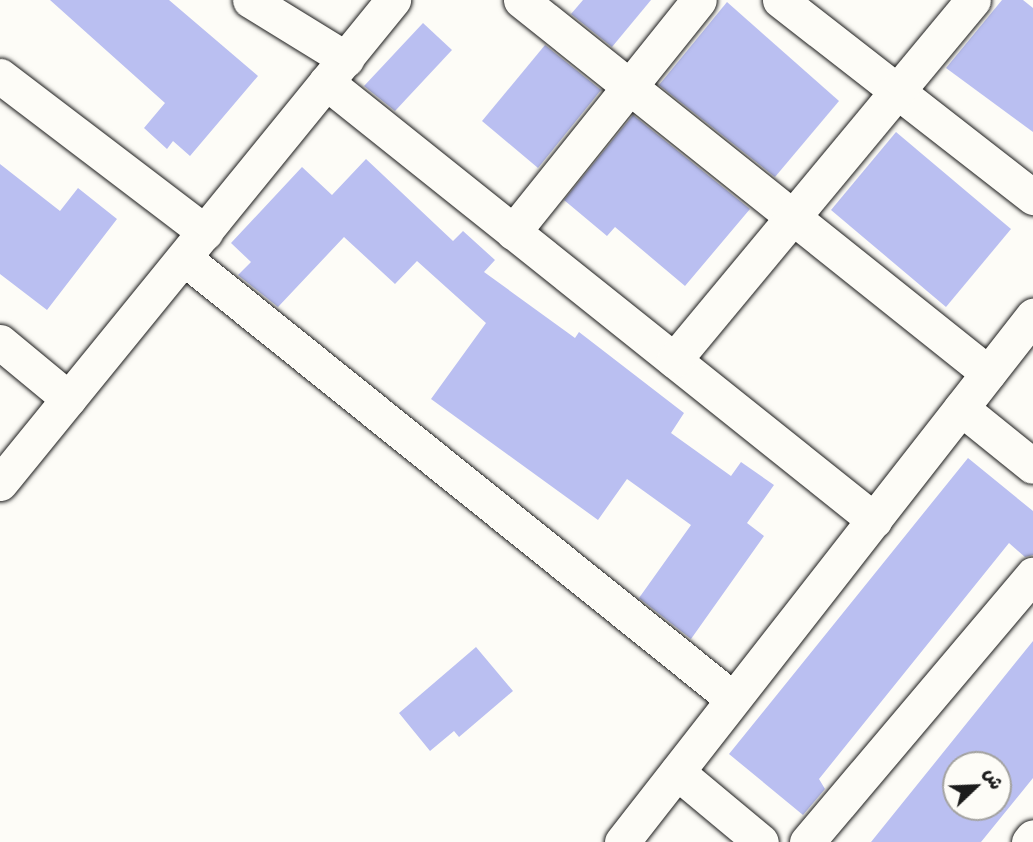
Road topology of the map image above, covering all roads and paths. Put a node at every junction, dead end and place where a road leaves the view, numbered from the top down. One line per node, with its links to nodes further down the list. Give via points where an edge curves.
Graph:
1 (250, 0): 7 (street)
2 (394, 0): 7 (street)
3 (522, 0): 9 (street)
4 (699, 0): 9 (street)
5 (780, 0): 10 (street)
6 (974, 0): 10 (street)
7 (336, 71): 13 (street); 14 (street)
8 (0, 76): 14 (street)
9 (629, 86): 12 (street); 13 (street)
10 (897, 91): 11 (street); 12 (street)
11 (1033, 197)
12 (793, 216): 17 (street); 18 (street)
13 (513, 232): 17 (street)
14 (194, 245): 19 (street); 25 (street)
15 (1033, 316): 18 (street)
16 (0, 342): 19 (street)
17 (674, 360): 23 (street)
18 (988, 373): 20 (street)
19 (69, 399): 22 (street)
20 (961, 408): 21 (street); 23 (street)
21 (1033, 466)
22 (0, 483)
23 (874, 520): 25 (street)
24 (1033, 575): 30 (street)
25 (733, 699): 26 (street)
26 (677, 772): 28 (street); 29 (street)
27 (1033, 837): 31 (street)
28 (622, 842)
29 (761, 842)
30 (807, 842)
31 (1029, 842)

